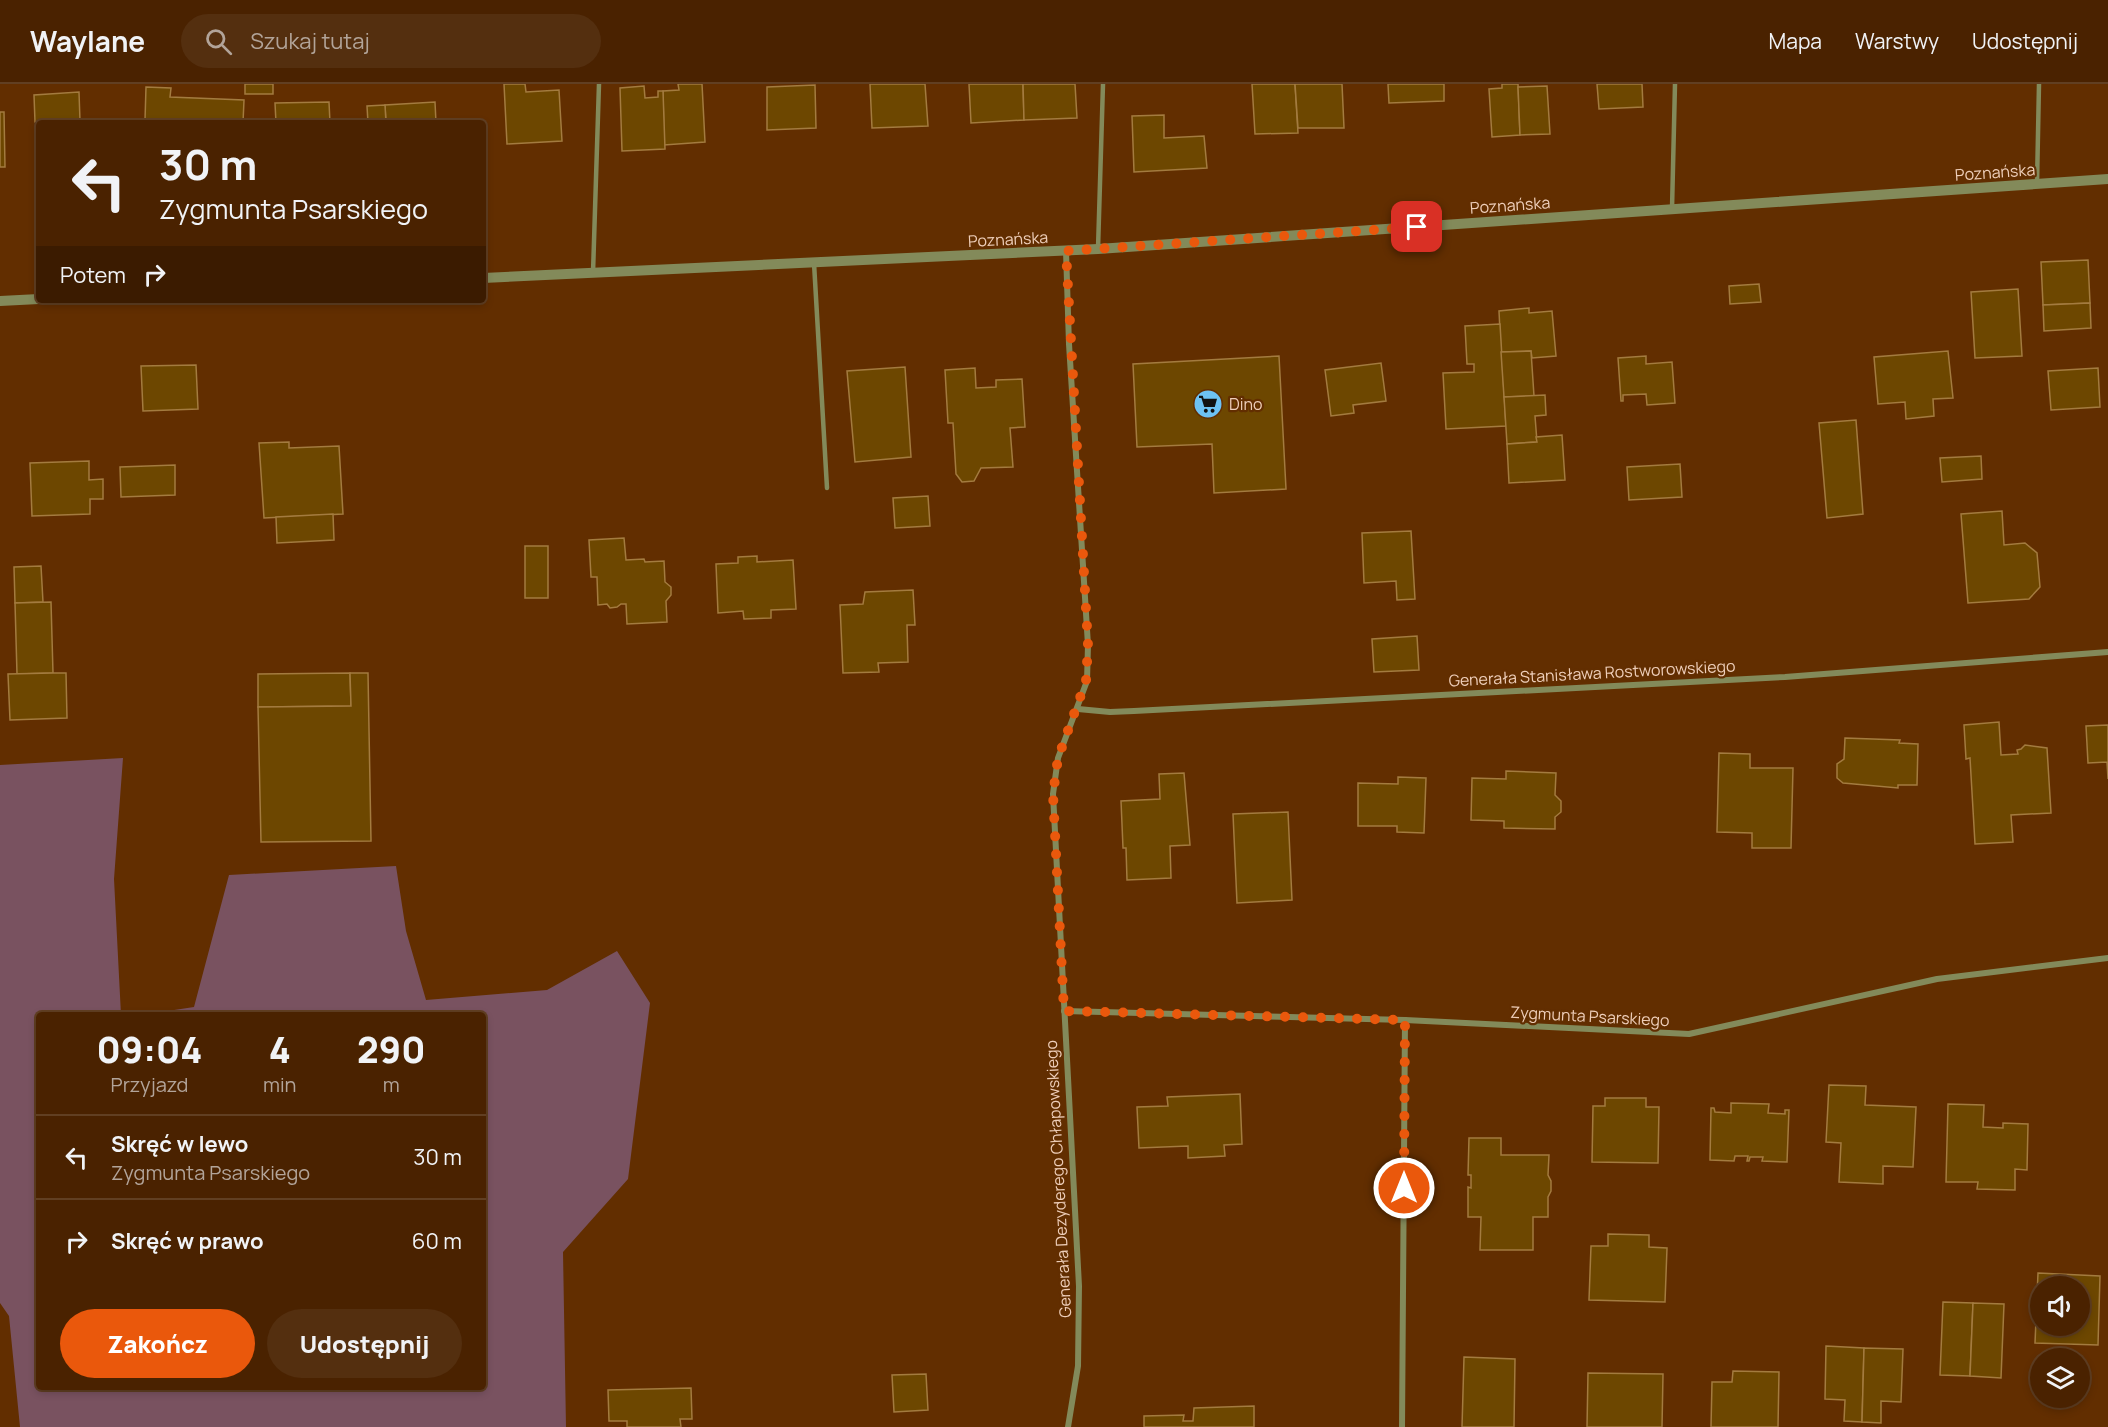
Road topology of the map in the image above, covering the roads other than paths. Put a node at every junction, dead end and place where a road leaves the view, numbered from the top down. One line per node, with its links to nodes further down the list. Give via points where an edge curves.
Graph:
1 (599, 84): 11 (lane)
2 (1103, 84): 8 (lane)
3 (1675, 84): 7 (lane)
4 (2039, 84): 6 (lane)
5 (2108, 179): 6 (street, Poznańska)
6 (2037, 184): 7 (street, Poznańska)
7 (1672, 209): 8 (street, Poznańska)
8 (1098, 249): 9 (street, Poznańska)
9 (1066, 251): 10 (street, Poznańska); 17 (street, Generała Dezyderego Chłapowskiego, via 1088,645 1086,681)
10 (814, 263): 11 (street, Poznańska); 15 (lane)
11 (592, 273): 12 (street, Poznańska)
12 (486, 278)
13 (36, 299): 14 (street)
14 (0, 301)
15 (827, 488)
16 (2108, 652): 17 (street, Generała Stanisława Rostworowskiego, via 1785,677 1134,711)
17 (1078, 709): 19 (street, Generała Dezyderego Chłapowskiego, via 1058,758 1053,794)
18 (2108, 958): 20 (street, Zygmunta Psarskiego, via 1937,979 1689,1034)
19 (1064, 1011): 20 (street, Zygmunta Psarskiego); 21 (street, Generała Dezyderego Chłapowskiego, via 1079,1286 1078,1366)
20 (1405, 1020): 22 (street)
21 (1068, 1427)
22 (1402, 1427)

